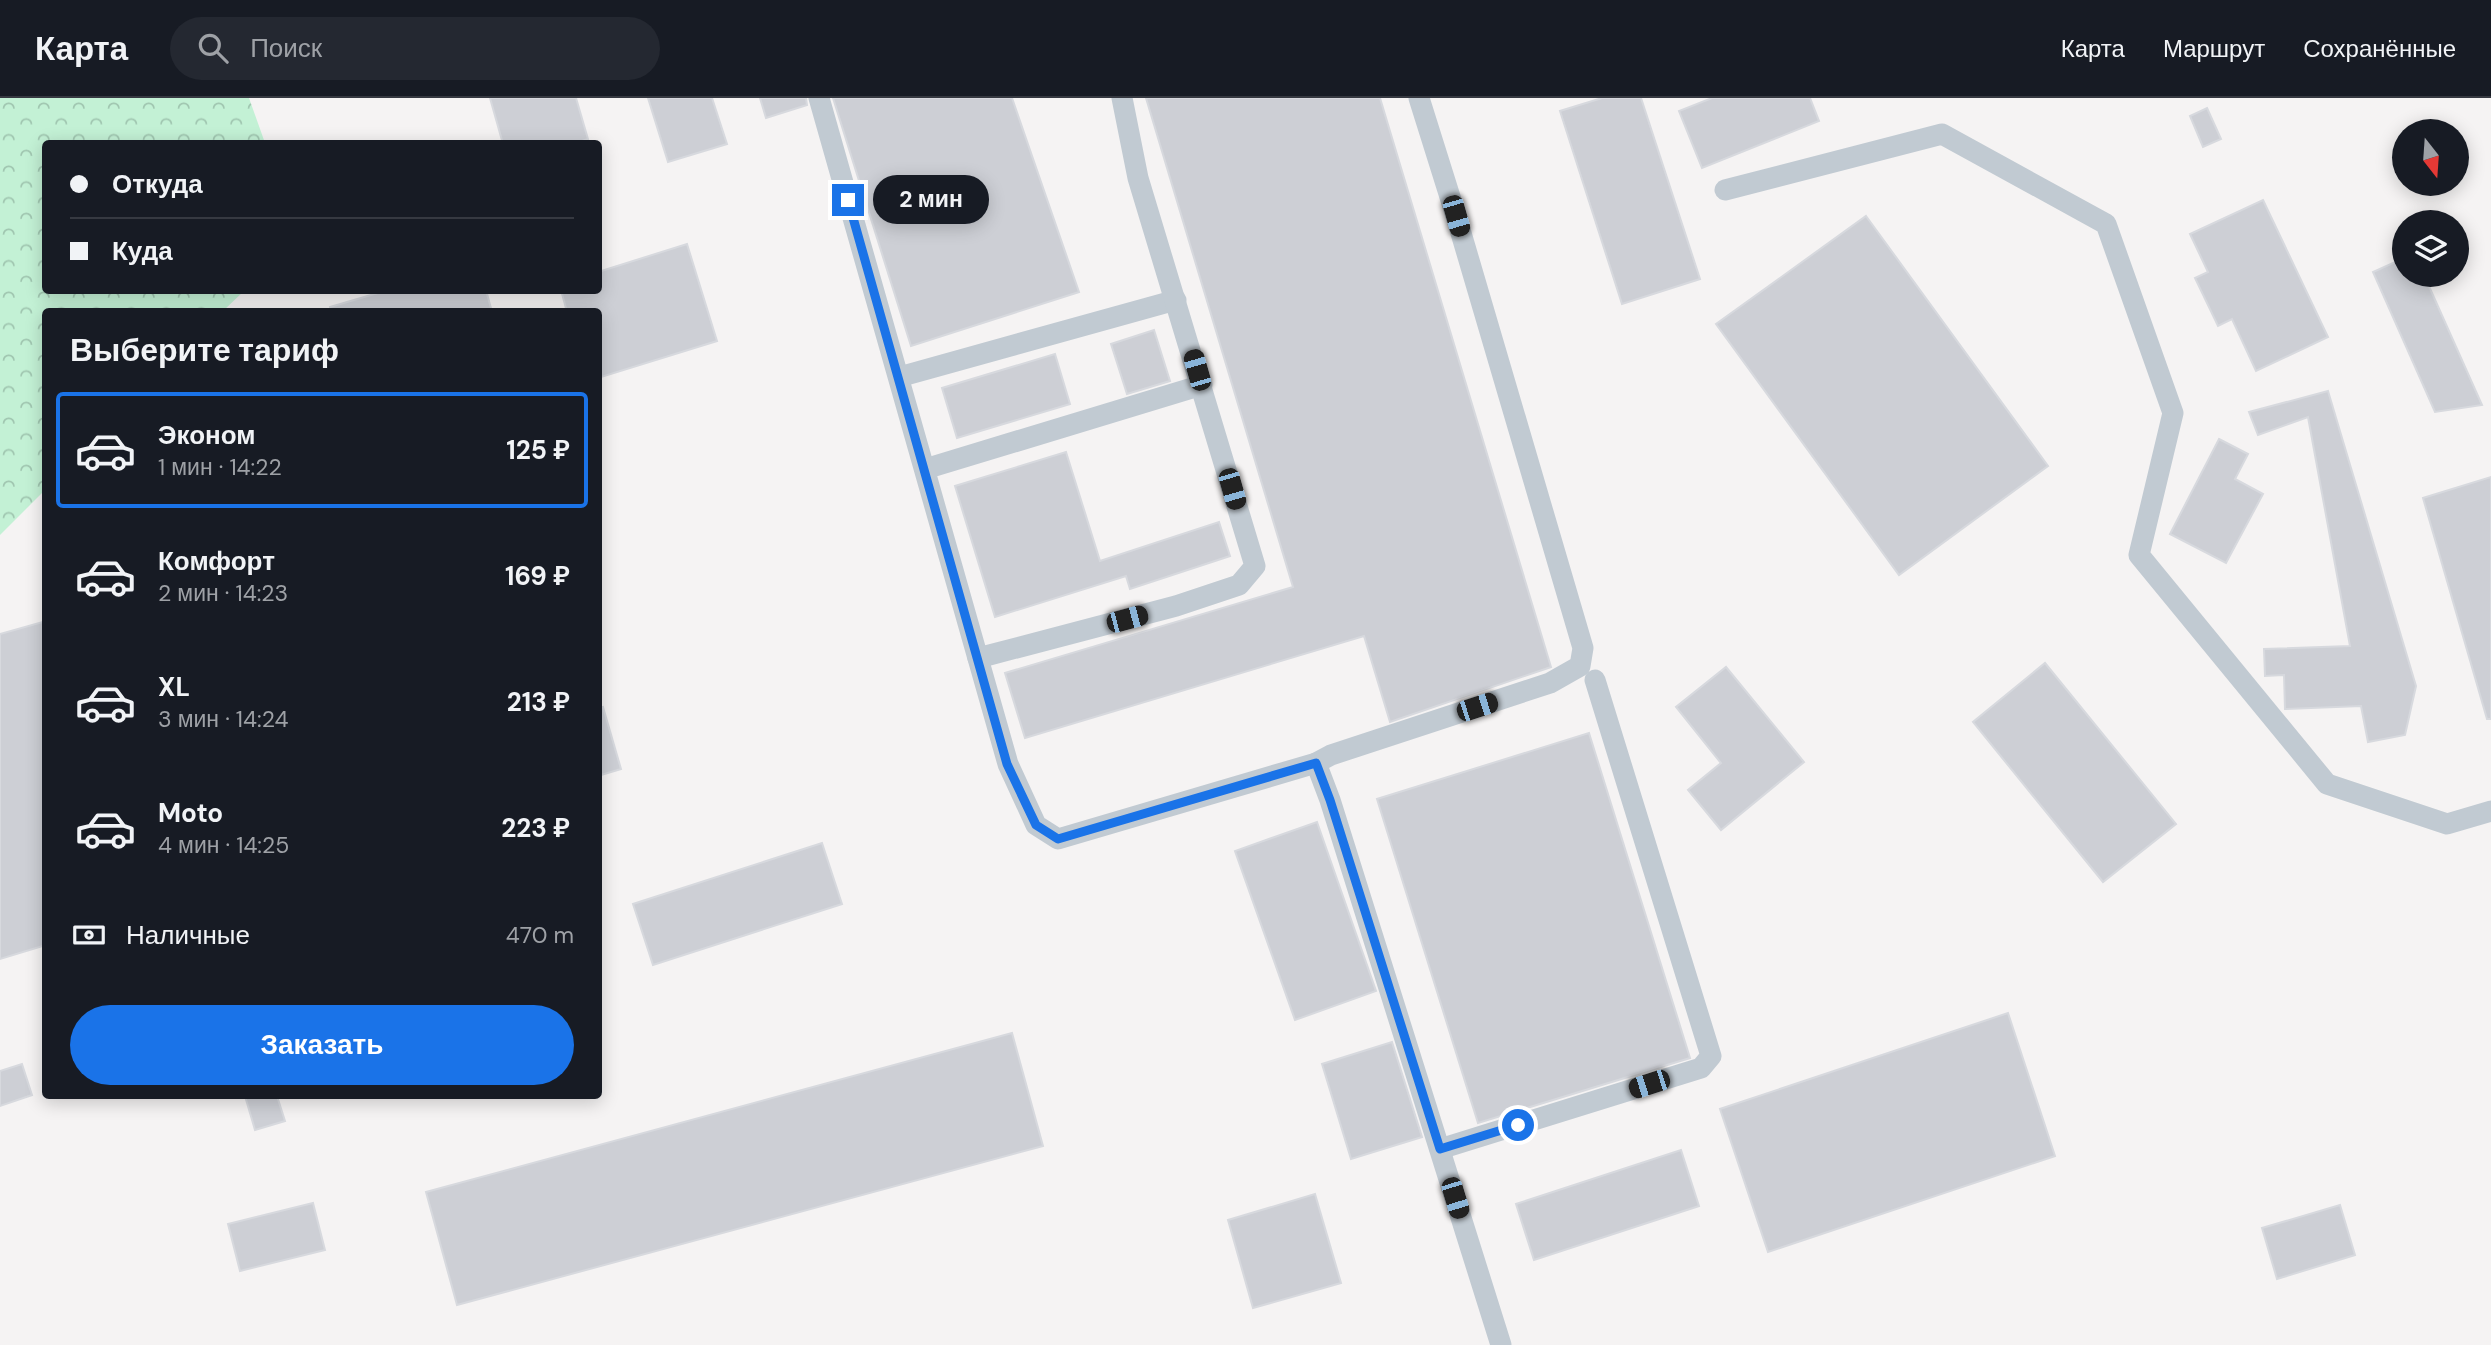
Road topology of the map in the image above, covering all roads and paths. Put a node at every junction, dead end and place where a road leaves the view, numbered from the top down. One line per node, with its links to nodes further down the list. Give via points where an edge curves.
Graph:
1 (819, 98): 6 (lane)
2 (1122, 98): 5 (lane, via 1139,178)
3 (1419, 98): 11 (lane, via 1583,648 1580,666 1550,683)
4 (1725, 190): 12 (lane, via 1942,134 2106,224 2173,413 2138,555 2327,784 2447,824)
5 (1176, 300): 6 (lane); 7 (lane)
6 (899, 377): 8 (lane)
7 (1202, 385): 8 (lane); 9 (lane, via 1255,566 1239,585 1176,606)
8 (925, 469): 9 (lane)
9 (978, 658): 11 (lane, via 1007,764 1036,825 1058,839)
10 (1595, 680): 13 (lane, via 1711,1056 1701,1068)
11 (1316, 763): 13 (lane)
12 (2491, 811)
13 (1440, 1149): 14 (lane)
14 (1501, 1345)

